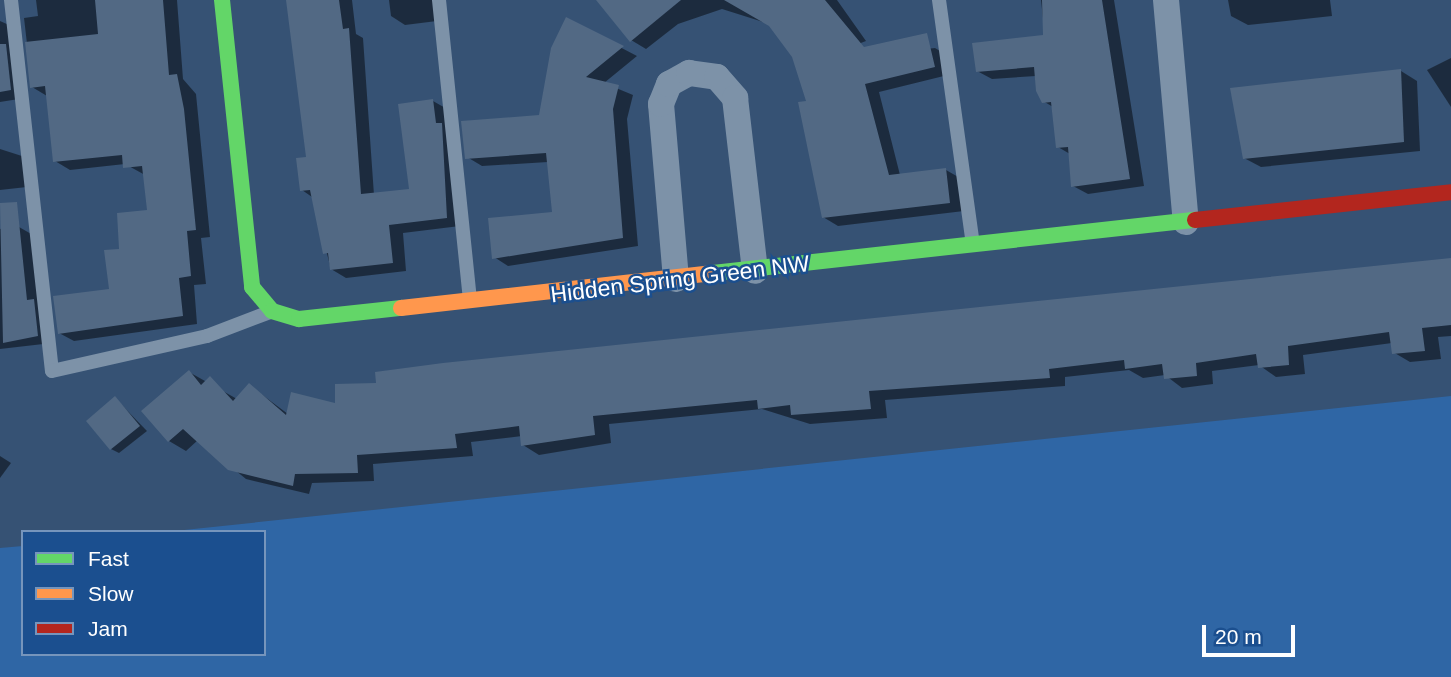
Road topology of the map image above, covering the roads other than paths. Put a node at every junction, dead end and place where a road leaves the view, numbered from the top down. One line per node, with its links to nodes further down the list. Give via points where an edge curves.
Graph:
1 (10, 0): 12 (lane, via 52,371 207,336)
2 (222, 0): 12 (street, via 252,287)
3 (439, 0): 11 (lane)
4 (939, 0): 8 (lane)
5 (1167, 0): 7 (street)
6 (1451, 192): 7 (street, Hidden Spring Green NW)
7 (1186, 222): 8 (street, Hidden Spring Green NW)
8 (973, 246): 9 (street, Hidden Spring Green NW)
9 (755, 271): 10 (street, Hidden Spring Green NW); 10 (street, via 735,98 718,77 690,73 669,84 661,104)
10 (676, 279): 11 (street, Hidden Spring Green NW)
11 (470, 304): 12 (street, Hidden Spring Green NW, via 299,319)
12 (272, 311)

